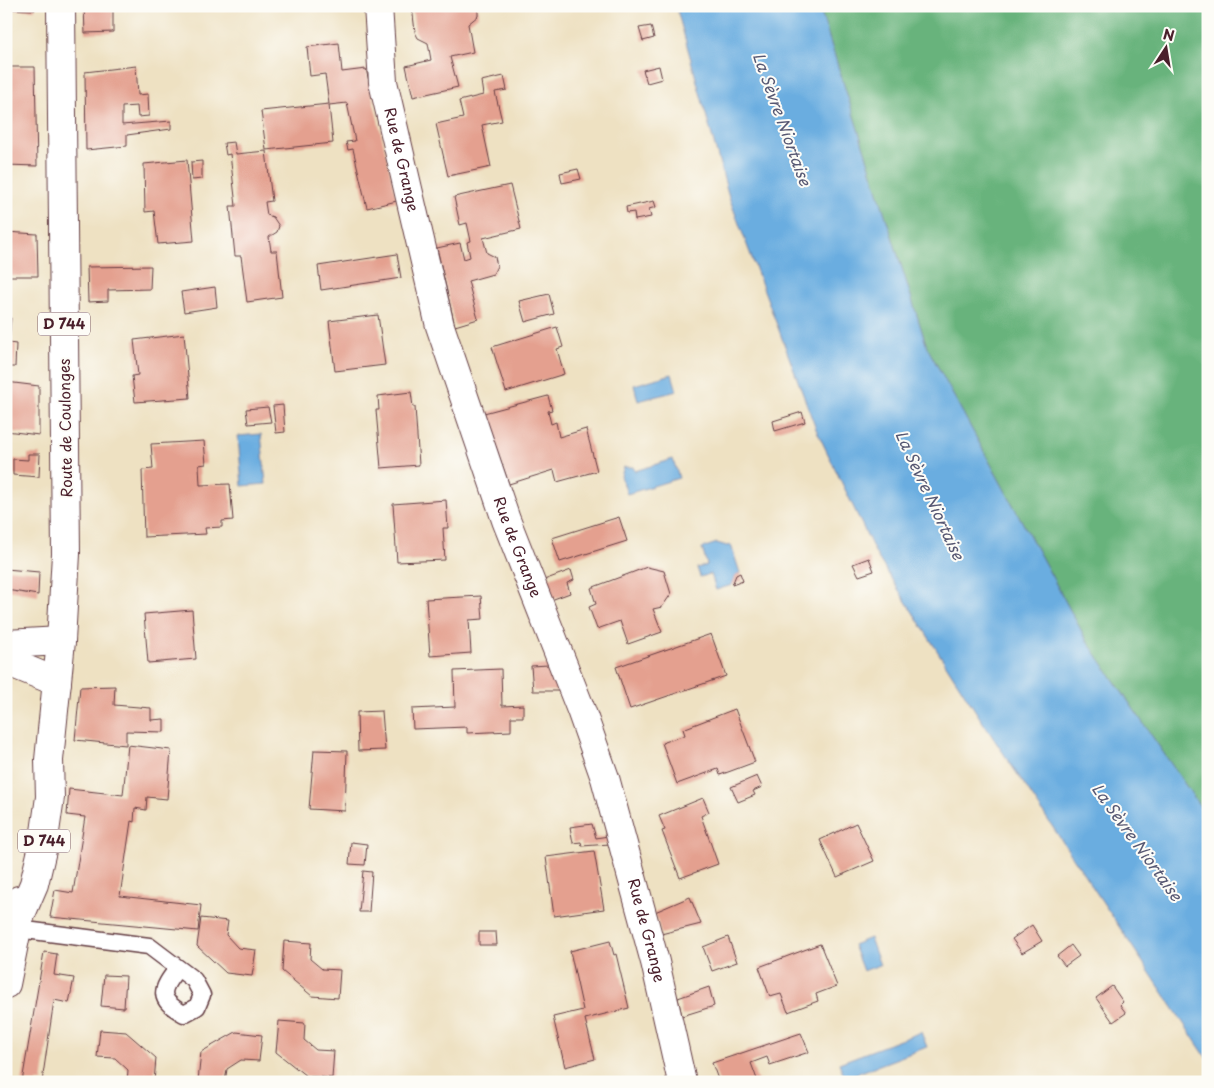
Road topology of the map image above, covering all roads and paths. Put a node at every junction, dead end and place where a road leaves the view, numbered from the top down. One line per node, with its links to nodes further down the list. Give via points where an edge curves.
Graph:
1 (61, 6): 3 (street, Route de Coulonges / D 744, via 67,487)
2 (378, 6): 10 (street, Rue de Grange, via 383,82 440,326 506,520 605,778 655,962)
3 (61, 641): 4 (street); 6 (street, Route de Coulonges / D 744)
4 (6, 644)
5 (6, 662): 6 (street)
6 (57, 682): 7 (street, Route de Coulonges / D 744, via 49,760 50,797 43,846 34,884)
7 (18, 924): 8 (lane, via 149,946); 9 (street, Route de Coulonges / D 744)
8 (178, 968)
9 (6, 984)
10 (682, 1082)

